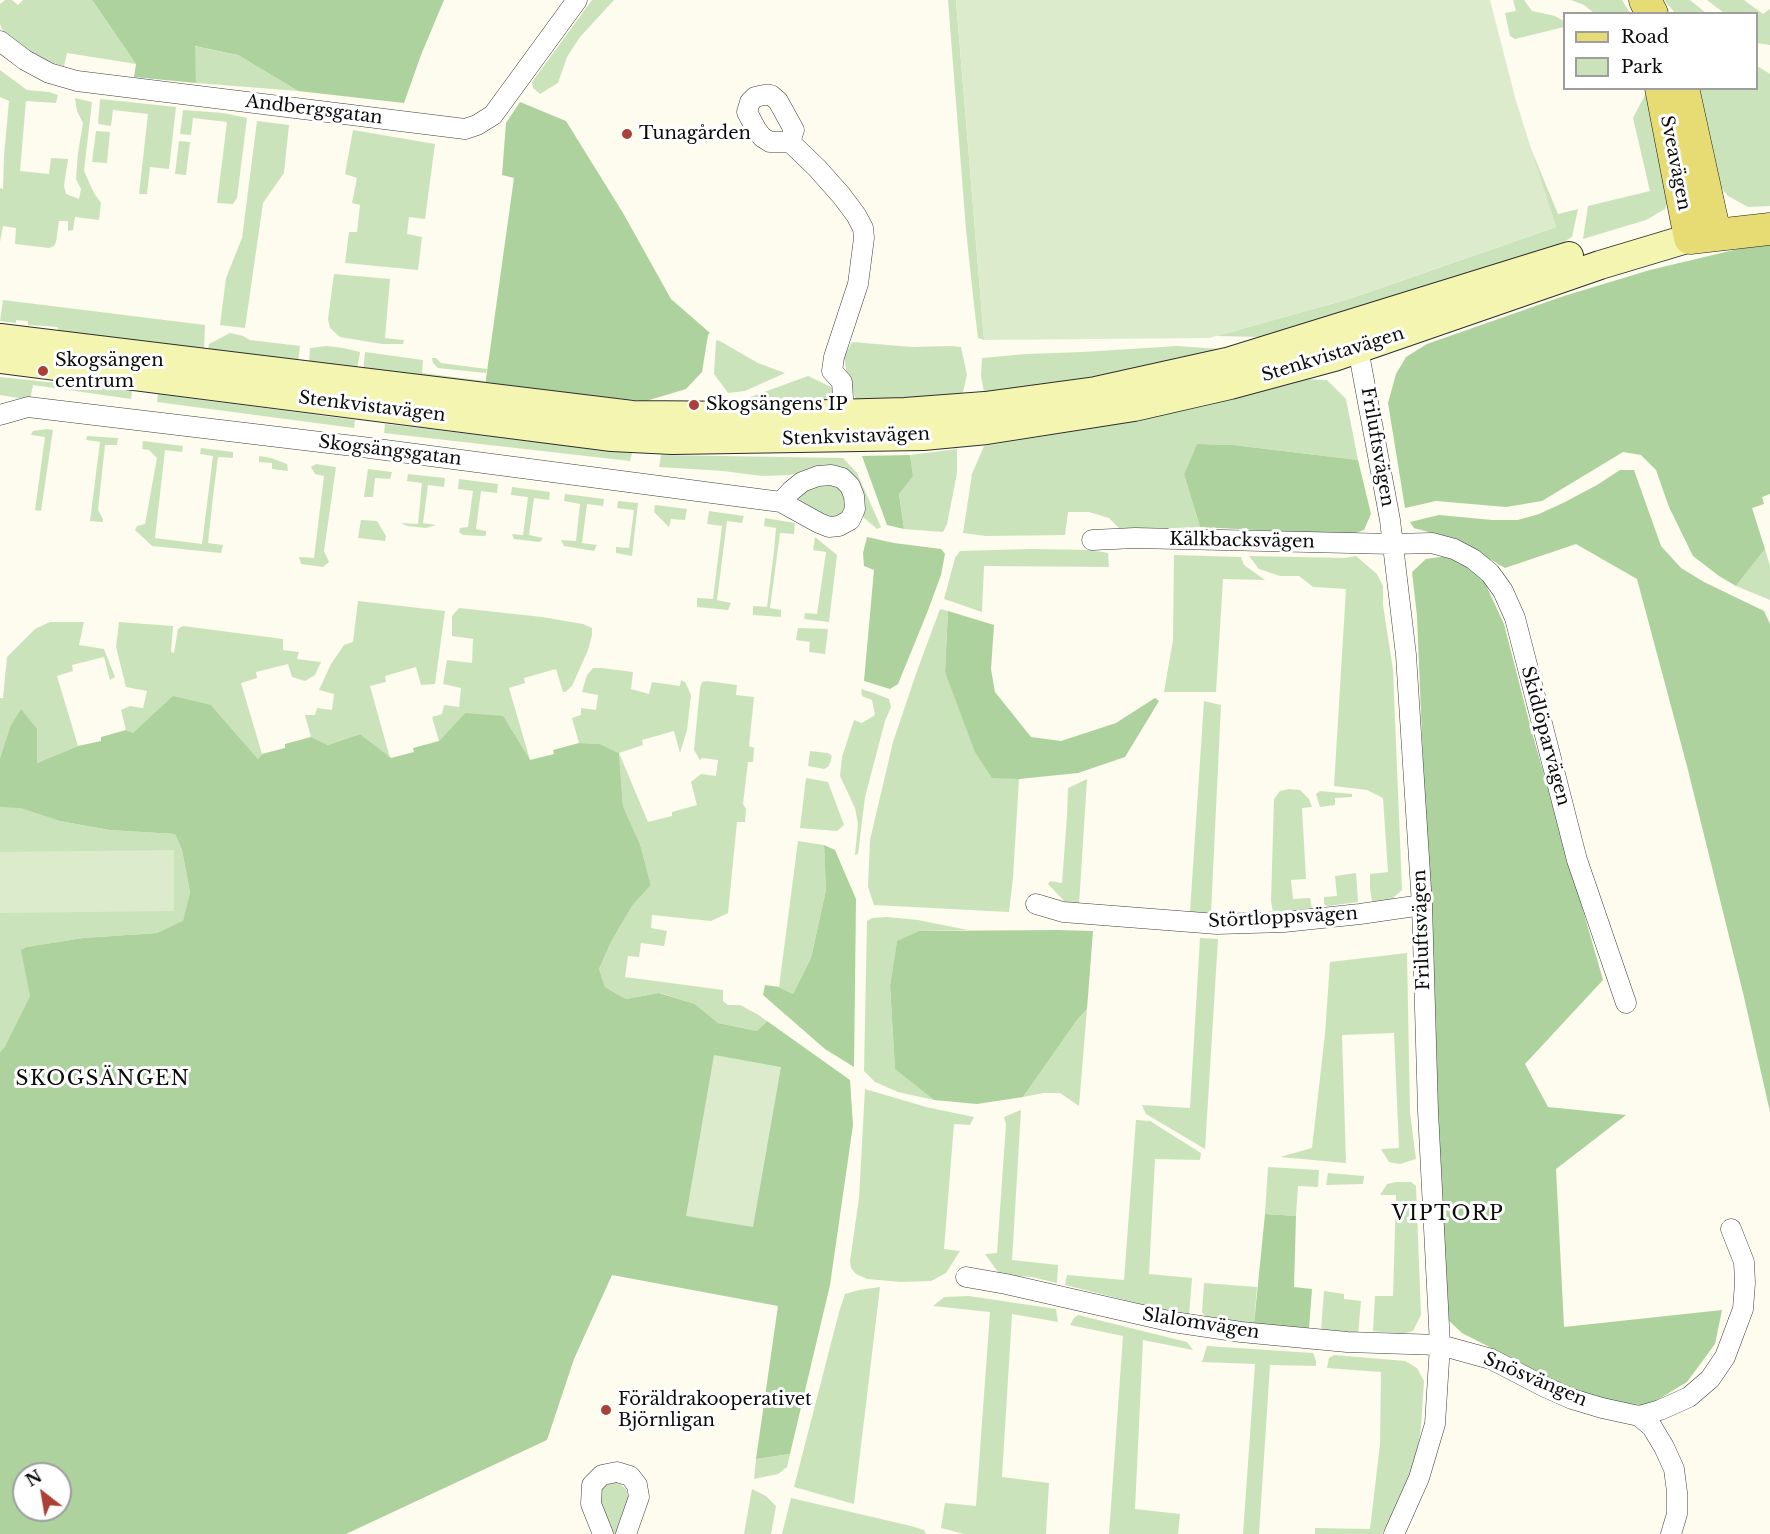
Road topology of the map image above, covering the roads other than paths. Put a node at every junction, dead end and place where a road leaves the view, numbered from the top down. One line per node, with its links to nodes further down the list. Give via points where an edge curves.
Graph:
1 (577, 0): 2 (street, Andbergsgatan, via 493,115 465,129 77,81 48,73)
2 (0, 41)
3 (1662, 90): 7 (main road, Sveavägen)
4 (1683, 90): 7 (main road, Sveavägen)
5 (790, 142): 13 (street, via 841,195 863,228 858,284 832,371 842,382)
6 (1770, 214): 7 (main road)
7 (1701, 229): 8 (main road); 9 (main road, Stenkvistavägen, via 1612,242 1510,273)
8 (1770, 229)
9 (1356, 336): 13 (main road, Stenkvistavägen, via 1230,386 1134,407 923,436); 16 (street, Friluftsvägen)
10 (0, 338): 13 (main road, Stenkvistavägen, via 632,415)
11 (0, 359): 13 (main road, Stenkvistavägen, via 612,437 672,440)
12 (0, 415): 14 (street, Skogsängsgatan, via 28,406)
13 (844, 426)
14 (780, 502)
15 (1092, 540): 16 (street, Kälkbacksvägen)
16 (1393, 544): 18 (street, Friluftsvägen, via 1406,654); 19 (street, Skidlöparvägen, via 1432,543 1454,549 1490,573 1503,591 1515,618 1577,860)
17 (1036, 904): 18 (street, Störtloppsvägen, via 1064,912 1217,924 1284,922)
18 (1422, 905): 22 (street, Friluftsvägen)
19 (1626, 1003)
20 (1731, 1228): 23 (street, via 1744,1262 1745,1283 1743,1309 1725,1357 1710,1379 1689,1397)
21 (966, 1277): 22 (street, Slalomvägen, via 1195,1326 1347,1342)
22 (1440, 1345): 23 (street, Snösvängen, via 1491,1359 1572,1399); 26 (street, Friluftsvägen, via 1435,1424 1419,1478)
23 (1639, 1416): 27 (street, via 1652,1427 1674,1469 1677,1514)
24 (603, 1534): 25 (street, via 591,1504 592,1485 602,1475 617,1472 630,1476 639,1497)
25 (626, 1534)
26 (1394, 1534)
27 (1671, 1534)

